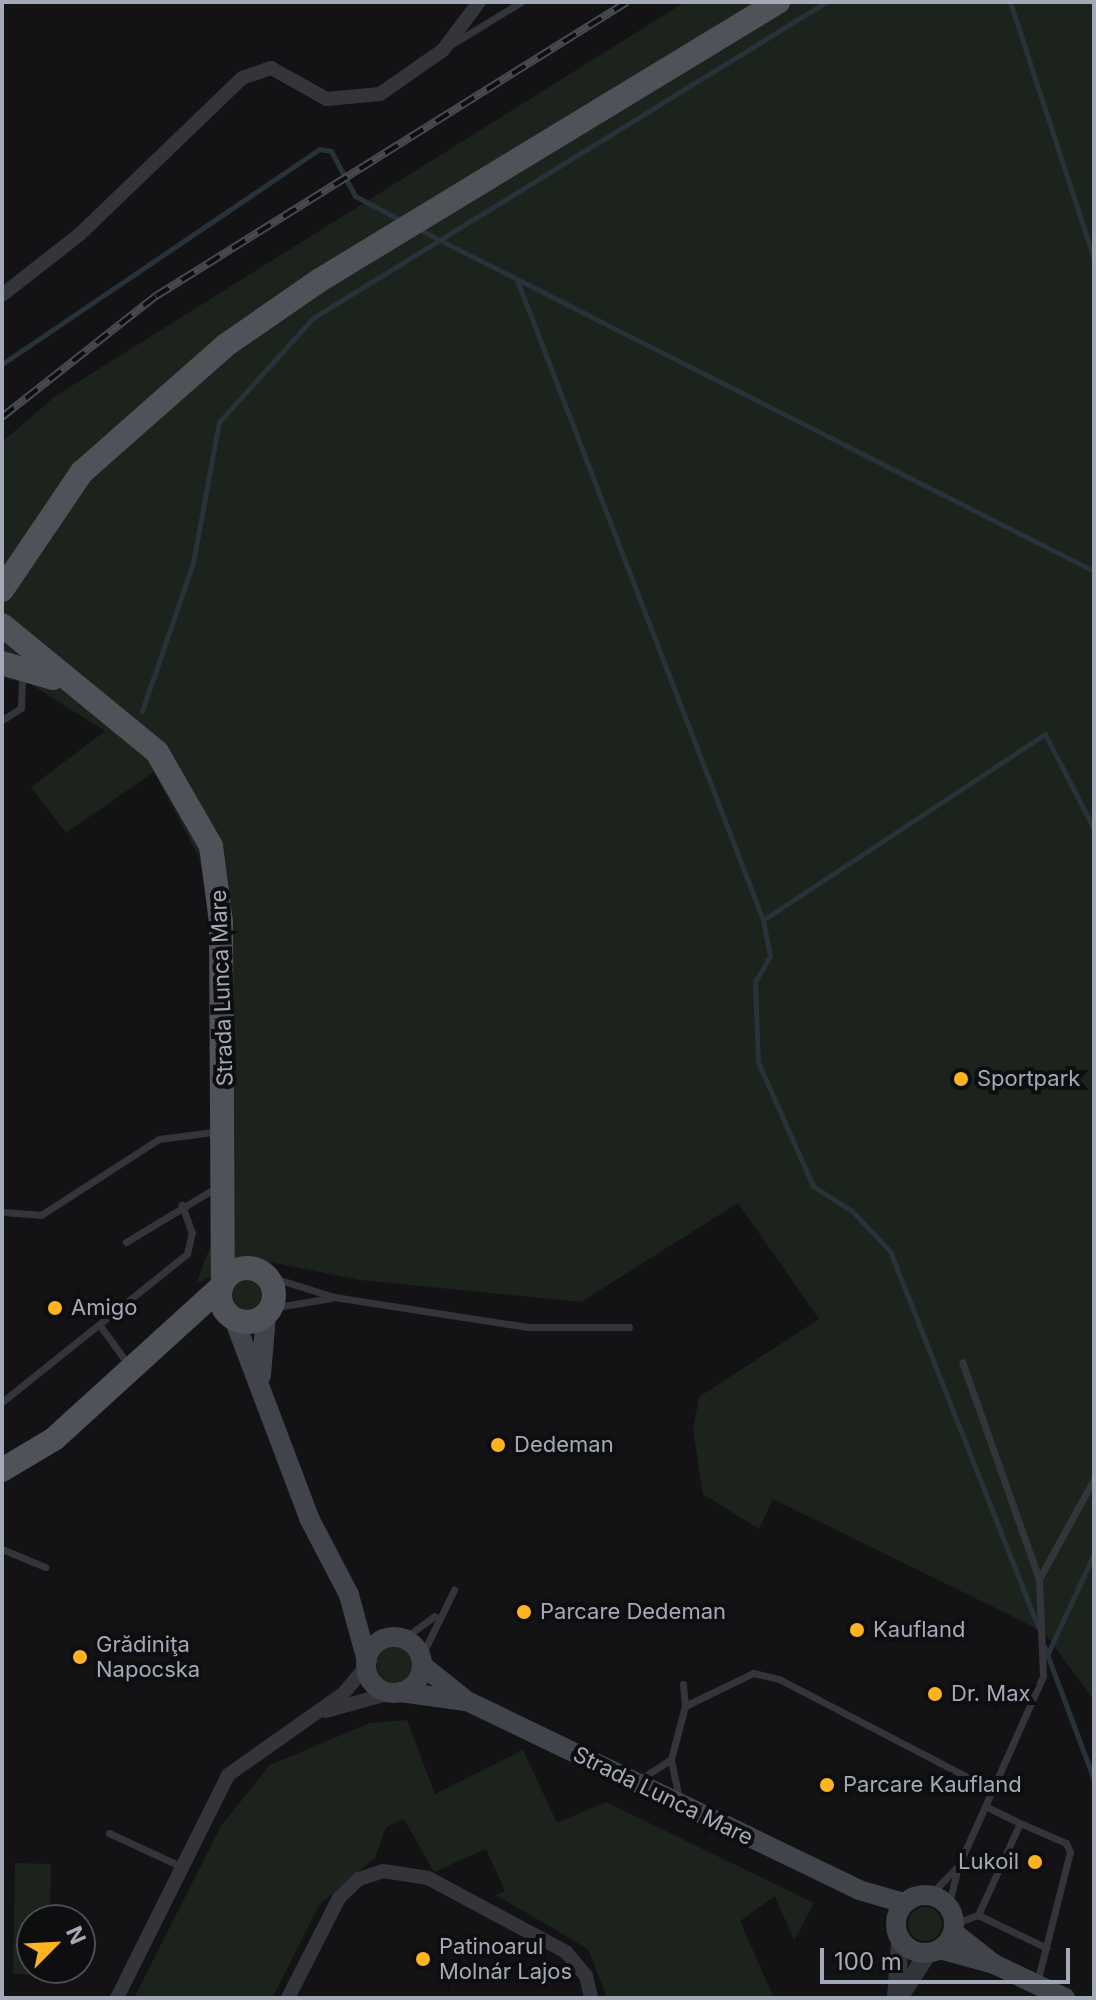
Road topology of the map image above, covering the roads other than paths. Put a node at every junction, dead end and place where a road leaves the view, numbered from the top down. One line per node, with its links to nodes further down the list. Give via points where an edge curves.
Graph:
1 (479, 2): 4 (street)
2 (521, 2): 4 (lane)
3 (778, 2): 6 (main road, via 411,225 191,372 110,443)
4 (443, 50): 5 (street, via 402,85 348,101 327,99 271,68 242,78 80,234)
5 (2, 295)
6 (40, 524): 7 (main road); 8 (main road)
7 (2, 553)
8 (2, 590)
9 (2, 625): 11 (main road, Strada Lunca Mare)
10 (12, 665): 11 (main road, Strada Lunca Mare); 12 (lane, via 21,708)
11 (67, 683): 13 (main road, Strada Lunca Mare, via 157,752 206,834 220,895)
12 (2, 720)
13 (226, 1131): 14 (main road, Strada Lunca Mare); 17 (lane, via 159,1139 41,1215)
14 (227, 1182): 15 (lane); 16 (main road, Strada Lunca Mare)
15 (182, 1205): 18 (lane); 24 (lane, via 192,1233 187,1254)
16 (227, 1209): 19 (main road, Strada Lunca Mare); 20 (main road, Strada Lunca Mare)
17 (2, 1212)
18 (126, 1242)
19 (260, 1272): 20 (main road, via 238,1269); 21 (lane); 22 (main road, via 273,1291)
20 (222, 1284): 23 (main road); 26 (main road)
21 (334, 1297): 22 (lane); 25 (lane, via 527,1327)
22 (268, 1312): 23 (main road); 29 (main road)
23 (232, 1318): 26 (main road); 29 (main road)
24 (101, 1327): 28 (lane); 30 (lane)
25 (629, 1327)
26 (167, 1339): 28 (main road)
27 (962, 1362): 35 (lane)
28 (133, 1371): 31 (main road, via 41,1450)
29 (260, 1379): 37 (main road, via 309,1518)
30 (2, 1402)
31 (2, 1470)
32 (1094, 1479): 35 (lane)
33 (2, 1549): 34 (lane)
34 (45, 1567)
35 (1039, 1579): 49 (lane, via 1043,1676)
36 (454, 1590): 38 (lane)
37 (349, 1595): 39 (main road); 41 (main road)
38 (435, 1616): 39 (lane); 40 (lane)
39 (400, 1638): 40 (main road); 41 (main road, via 378,1643)
40 (421, 1661): 43 (main road, via 417,1681); 44 (main road, Strada Lunca Mare)
41 (366, 1664): 43 (main road, via 374,1684); 46 (street, Strada Lunca Mare)
42 (683, 1684): 45 (lane)
43 (396, 1692): 44 (main road, Strada Lunca Mare); 46 (street, Strada Lunca Mare)
44 (467, 1701): 48 (main road, Strada Lunca Mare)
45 (685, 1706): 47 (lane); 49 (lane, via 765,1673)
46 (321, 1712): 54 (street, Strada Lunca Mare, via 228,1775)
47 (671, 1759): 48 (lane); 50 (lane)
48 (635, 1782): 50 (main road, Strada Lunca Mare)
49 (994, 1791): 51 (lane)
50 (683, 1805): 57 (main road, Strada Lunca Mare)
51 (987, 1807): 52 (lane); 55 (lane)
52 (1020, 1823): 58 (lane); 61 (lane, via 1069,1847)
53 (109, 1833): 54 (lane)
54 (178, 1865): 65 (street, Strada Lunca Mare)
55 (958, 1867): 56 (lane); 59 (lane)
56 (930, 1895): 57 (main road); 59 (main road)
57 (900, 1912): 60 (main road)
58 (978, 1915): 59 (lane); 61 (lane)
59 (952, 1921): 62 (main road); 63 (main road)
60 (900, 1941): 62 (main road); 68 (street)
61 (1047, 1948): 64 (lane)
62 (934, 1951): 63 (main road); 68 (street)
63 (994, 1964): 64 (main road)
64 (1036, 1984): 69 (main road)
65 (117, 1998)
66 (288, 1998): 67 (street, via 339,1898 359,1879 383,1871 428,1878 566,1952 586,1976)
67 (591, 1998)
68 (897, 1998)
69 (1065, 1998)

